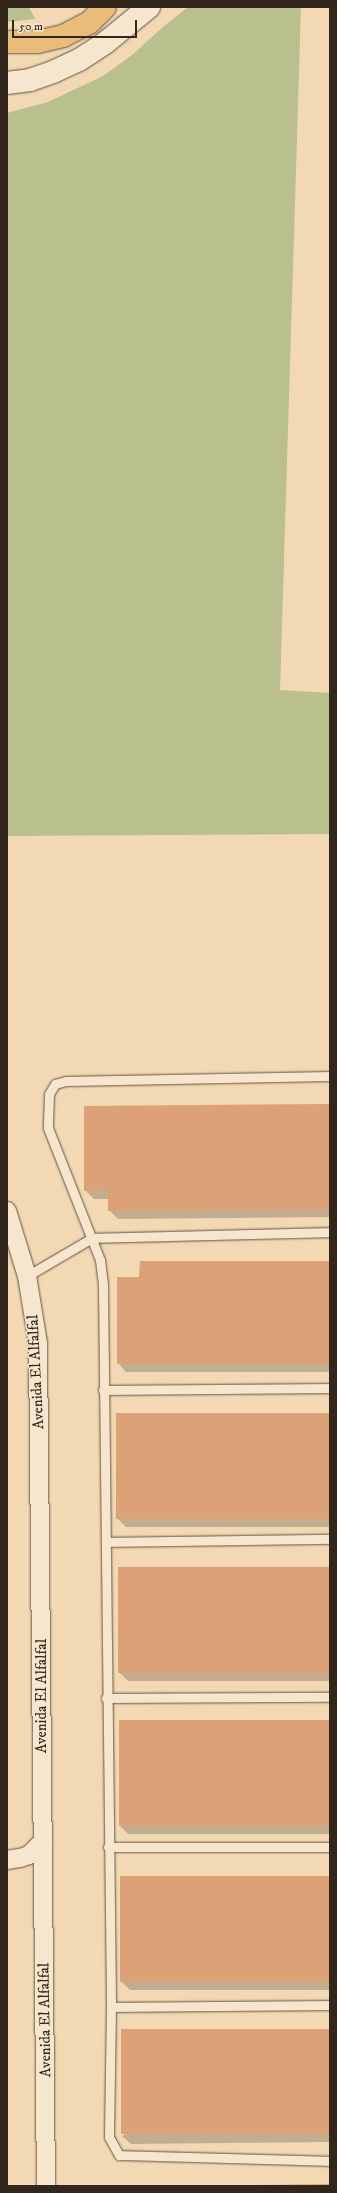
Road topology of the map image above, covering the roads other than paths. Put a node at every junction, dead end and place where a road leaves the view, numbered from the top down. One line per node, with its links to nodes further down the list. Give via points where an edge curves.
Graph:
1 (105, 7): 3 (highway, via 90,22 63,36 38,42)
2 (149, 7): 4 (street, via 80,60 30,80)
3 (7, 42)
4 (7, 83)
5 (330, 1076): 8 (lane, via 66,1081 55,1084 49,1094 48,1128)
6 (7, 1211): 9 (street, Avenida El Alfalfal)
7 (330, 1232): 8 (lane)
8 (92, 1238): 9 (lane); 11 (lane, via 100,1260 103,1279)
9 (27, 1276): 16 (street, Avenida El Alfalfal, via 38,1343)
10 (330, 1388): 11 (lane)
11 (103, 1390): 13 (lane)
12 (330, 1539): 13 (lane)
13 (106, 1542): 15 (lane)
14 (330, 1697): 15 (lane)
15 (106, 1698): 17 (lane)
16 (42, 1841): 19 (street, via 29,1855); 23 (street, Avenida El Alfalfal)
17 (108, 1847): 18 (lane); 21 (lane)
18 (330, 1847)
19 (7, 1860)
20 (330, 2005): 21 (lane)
21 (111, 2007): 22 (lane, via 109,2137 119,2155)
22 (330, 2161)
23 (46, 2186)

